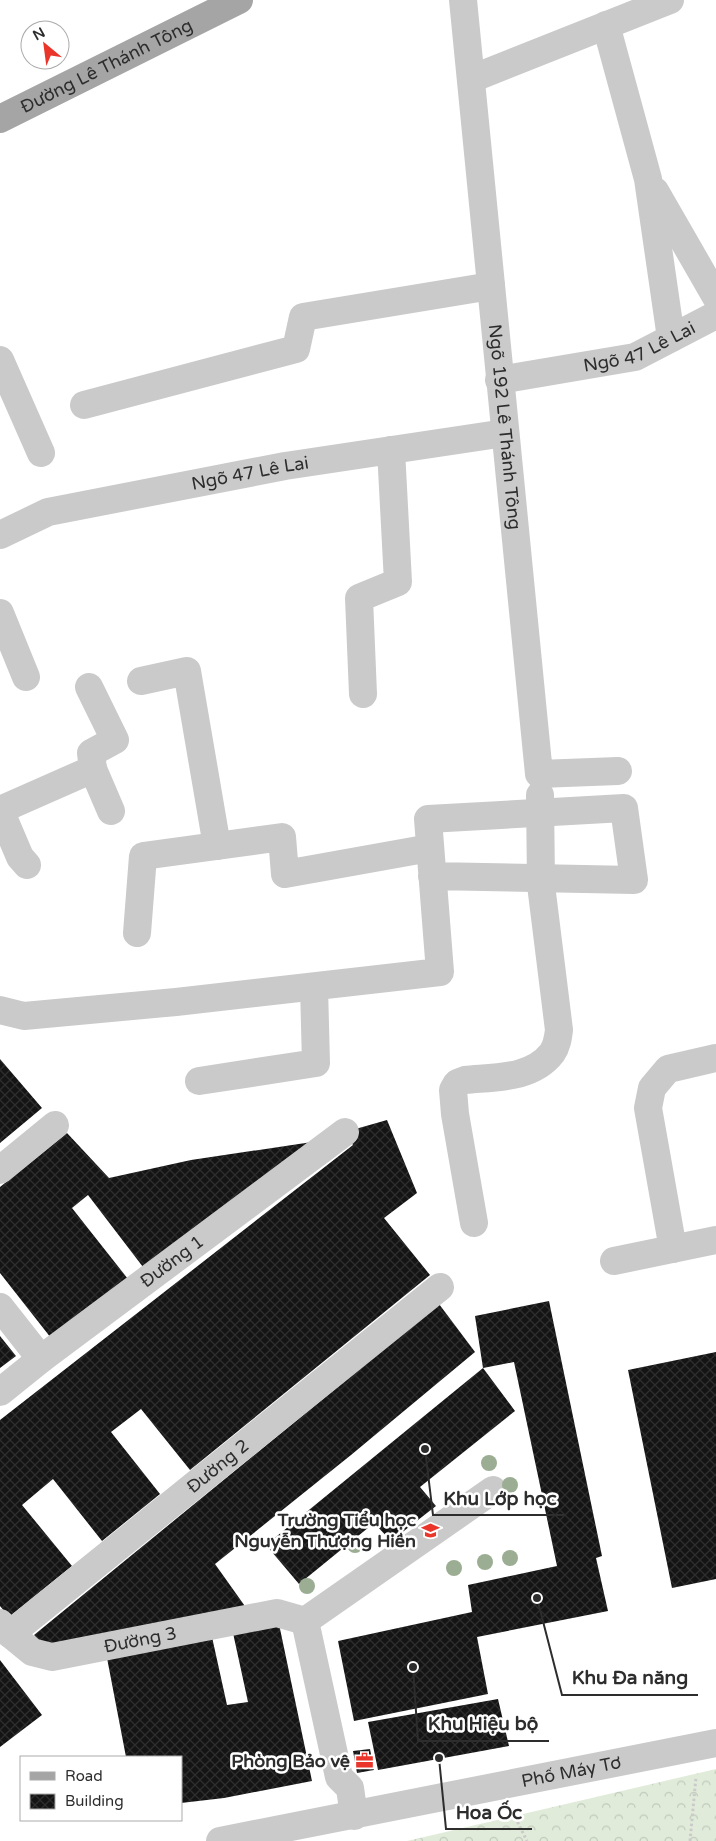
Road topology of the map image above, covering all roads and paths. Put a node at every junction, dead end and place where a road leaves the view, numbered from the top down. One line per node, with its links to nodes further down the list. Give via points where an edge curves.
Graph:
1 (239, 0): 6 (main road, Đường Lê Thánh Tông)
2 (463, 0): 5 (street, Ngõ 192 Lê Thánh Tông)
3 (670, 0): 4 (street)
4 (606, 26): 5 (street); 7 (street)
5 (471, 79): 8 (street, Ngõ 192 Lê Thánh Tông)
6 (0, 119)
7 (648, 179): 9 (street); 11 (street)
8 (490, 286): 13 (street, Ngõ 192 Lê Thánh Tông); 14 (street, via 304,317 296,348)
9 (716, 297)
10 (716, 315): 11 (street, Ngõ 47 Lê Lai)
11 (671, 338): 13 (street, Ngõ 47 Lê Lai, via 635,357)
12 (0, 360): 17 (street)
13 (499, 380): 15 (street, Ngõ 192 Lê Thánh Tông)
14 (84, 405)
15 (505, 433): 16 (street, Ngõ 47 Lê Lai); 26 (street, Ngõ 192 Lê Thánh Tông)
16 (391, 450): 18 (street, Ngõ 47 Lê Lai, via 286,466 48,512); 23 (street, via 398,582 360,598)
17 (41, 453)
18 (0, 535)
19 (0, 613): 20 (street)
20 (26, 676)
21 (141, 681): 29 (street, via 187,671)
22 (89, 687): 24 (street, via 115,740 91,753)
23 (363, 694)
24 (93, 770): 27 (street); 28 (street)
25 (618, 771): 26 (street)
26 (539, 774): 33 (street, Ngõ 192 Lê Thánh Tông)
27 (0, 810): 31 (street, via 20,857)
28 (111, 811)
29 (217, 846): 30 (street, via 282,837 286,874); 34 (street, via 143,856)
30 (430, 848): 32 (street); 33 (street, via 428,819 624,808 634,880)
31 (27, 865)
32 (432, 876): 33 (street); 35 (street, via 440,972)
33 (541, 878): 42 (street, Ngõ 192 Lê Thánh Tông, via 559,1030 556,1046 543,1062 518,1075 465,1080 457,1083 453,1090)
34 (138, 933)
35 (314, 986): 36 (street, via 24,1016); 38 (street, via 316,1063)
36 (0, 1010)
37 (716, 1058): 44 (street, via 668,1069 652,1088 648,1108)
38 (199, 1081)
39 (55, 1125): 41 (street)
40 (345, 1132): 48 (street, Đường 1)
41 (0, 1170)
42 (474, 1223)
43 (716, 1240): 44 (street)
44 (673, 1249): 45 (street)
45 (614, 1261)
46 (440, 1287): 52 (street, Đường 2)
47 (0, 1307): 48 (street)
48 (41, 1359): 49 (street, Đường 1)
49 (0, 1392)
50 (493, 1490): 51 (street)
51 (305, 1621): 52 (street, Đường 3, via 276,1613 52,1657 32,1652); 56 (street, via 339,1777 350,1788)
52 (5, 1628)
53 (716, 1743): 56 (street, Phố Máy Tơ)
54 (696, 1772): 59 (path)
55 (513, 1812): 58 (path)
56 (354, 1816): 57 (street, Phố Máy Tơ)
57 (220, 1841)
58 (527, 1841)
59 (690, 1841)

